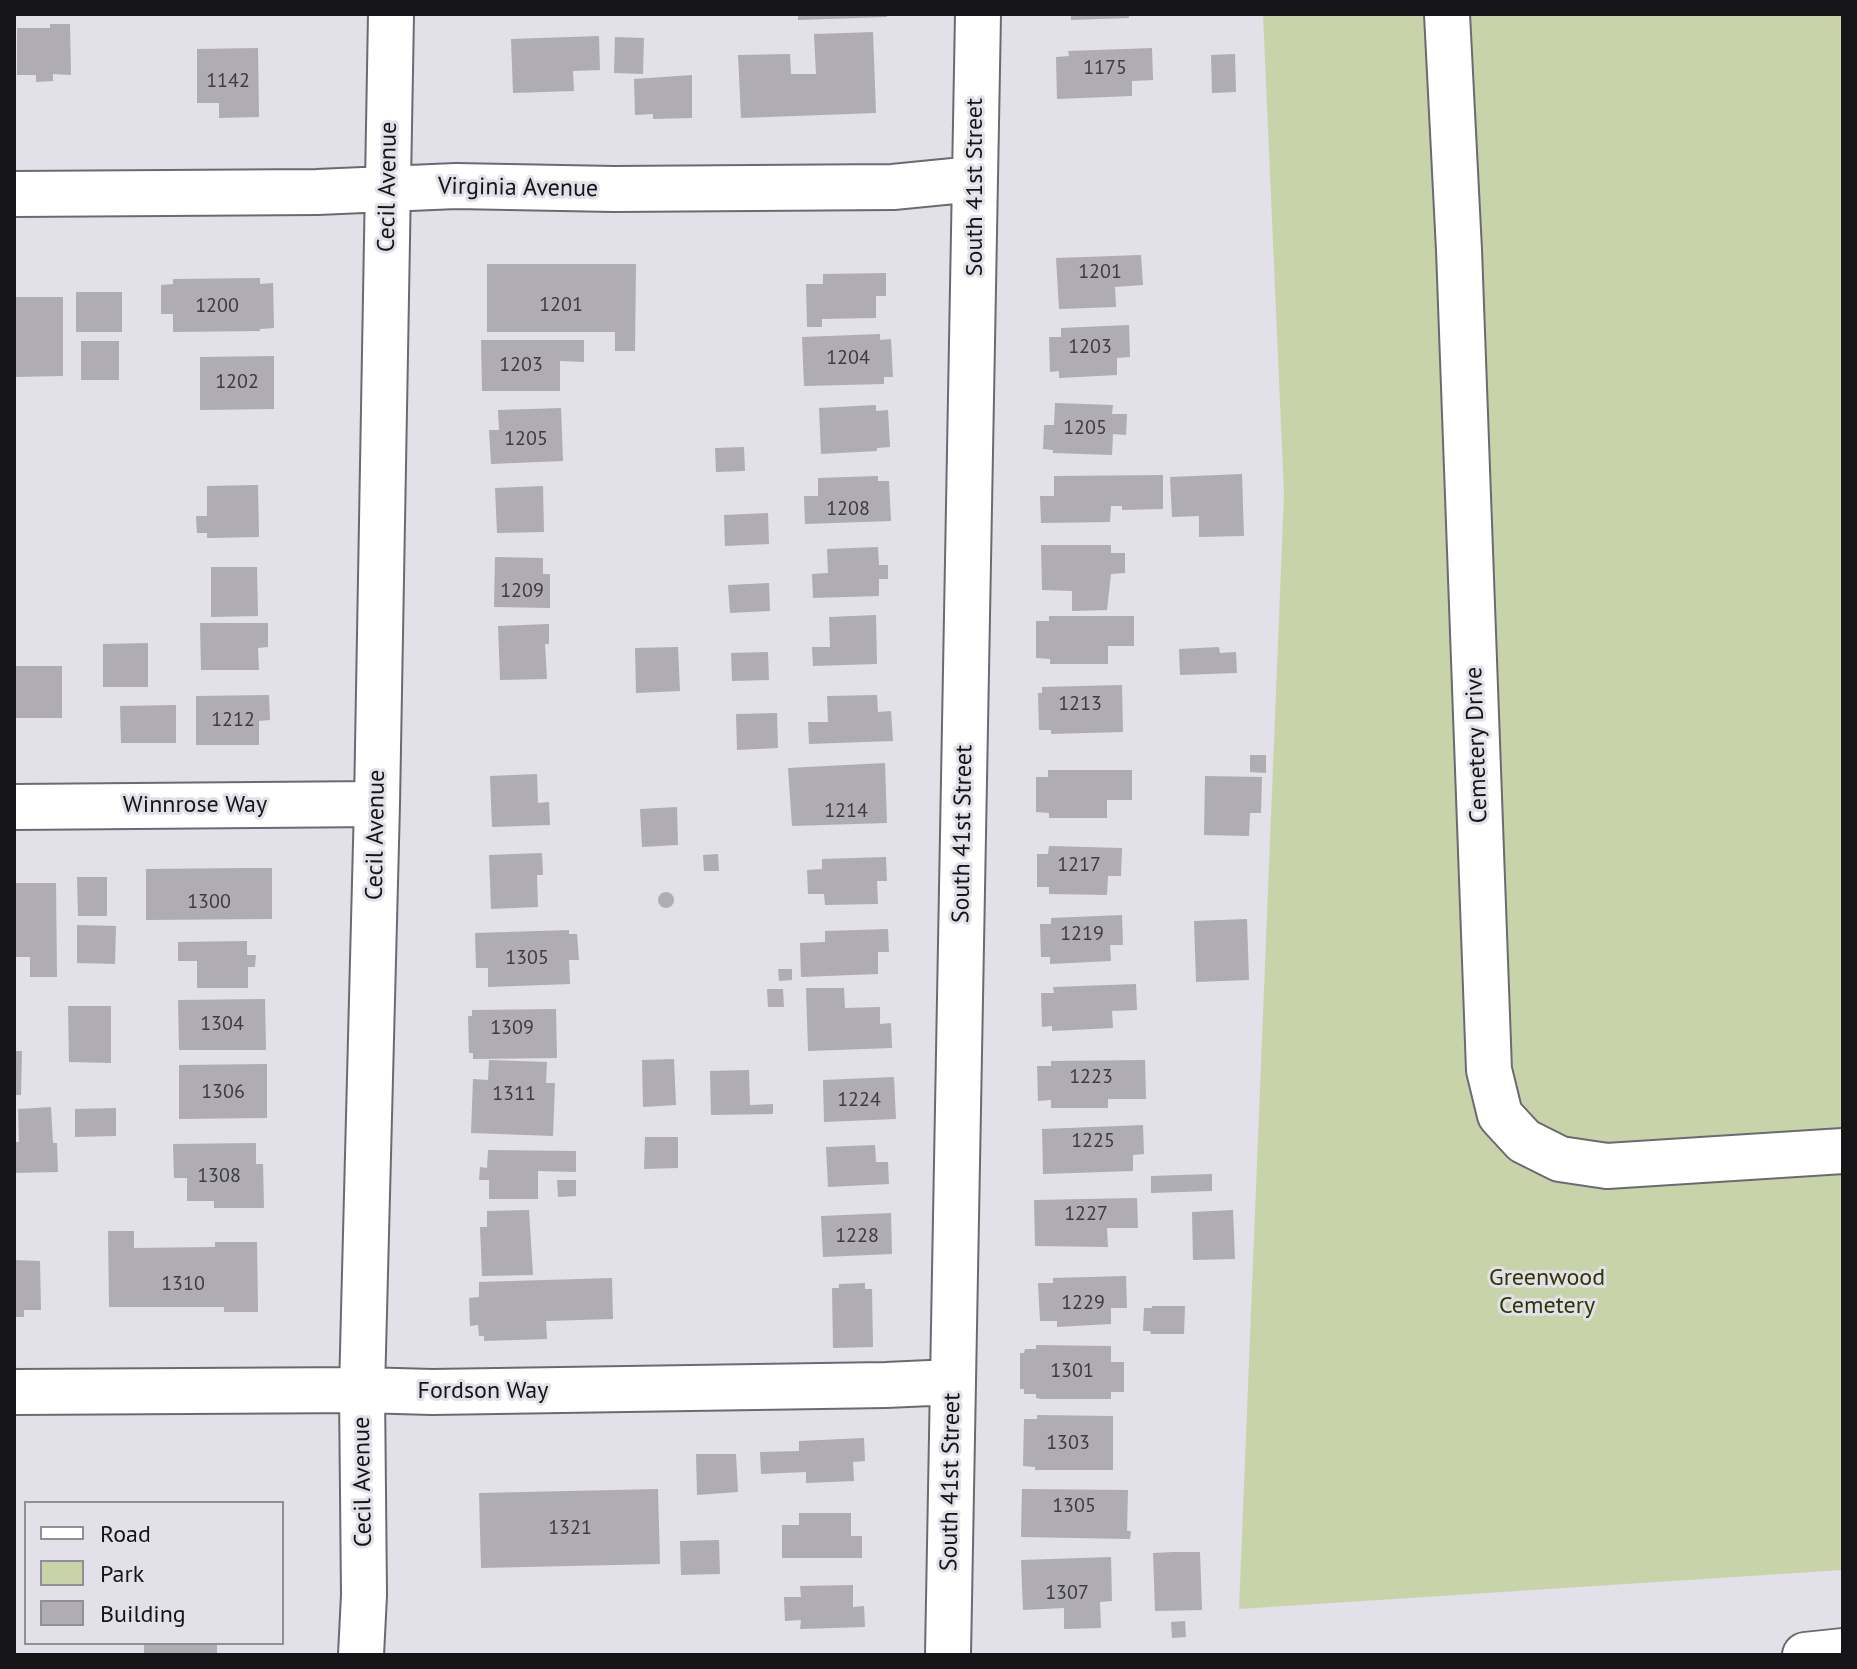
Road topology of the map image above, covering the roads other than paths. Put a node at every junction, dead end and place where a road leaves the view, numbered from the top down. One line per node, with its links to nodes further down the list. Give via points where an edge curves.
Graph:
1 (391, 14): 5 (street, Cecil Avenue)
2 (978, 14): 4 (street, South 41st Street)
3 (1447, 14): 9 (street, Cemetery Drive, via 1489,1070 1500,1115 1524,1141 1560,1159 1607,1166)
4 (974, 179): 5 (street, Virginia Avenue, via 893,187); 10 (street, South 41st Street)
5 (388, 189): 6 (street, Virginia Avenue); 7 (street, Cecil Avenue)
6 (14, 194)
7 (377, 804): 8 (street, Winnrose Way); 11 (street, Cecil Avenue)
8 (14, 807)
9 (1843, 1151)
10 (952, 1382): 11 (street, Fordson Way); 15 (street, South 41st Street)
11 (362, 1390): 12 (street, Fordson Way); 14 (street, Cecil Avenue)
12 (14, 1392)
13 (1843, 1651): 16 (street)
14 (361, 1655)
15 (948, 1655)
16 (1805, 1655)

